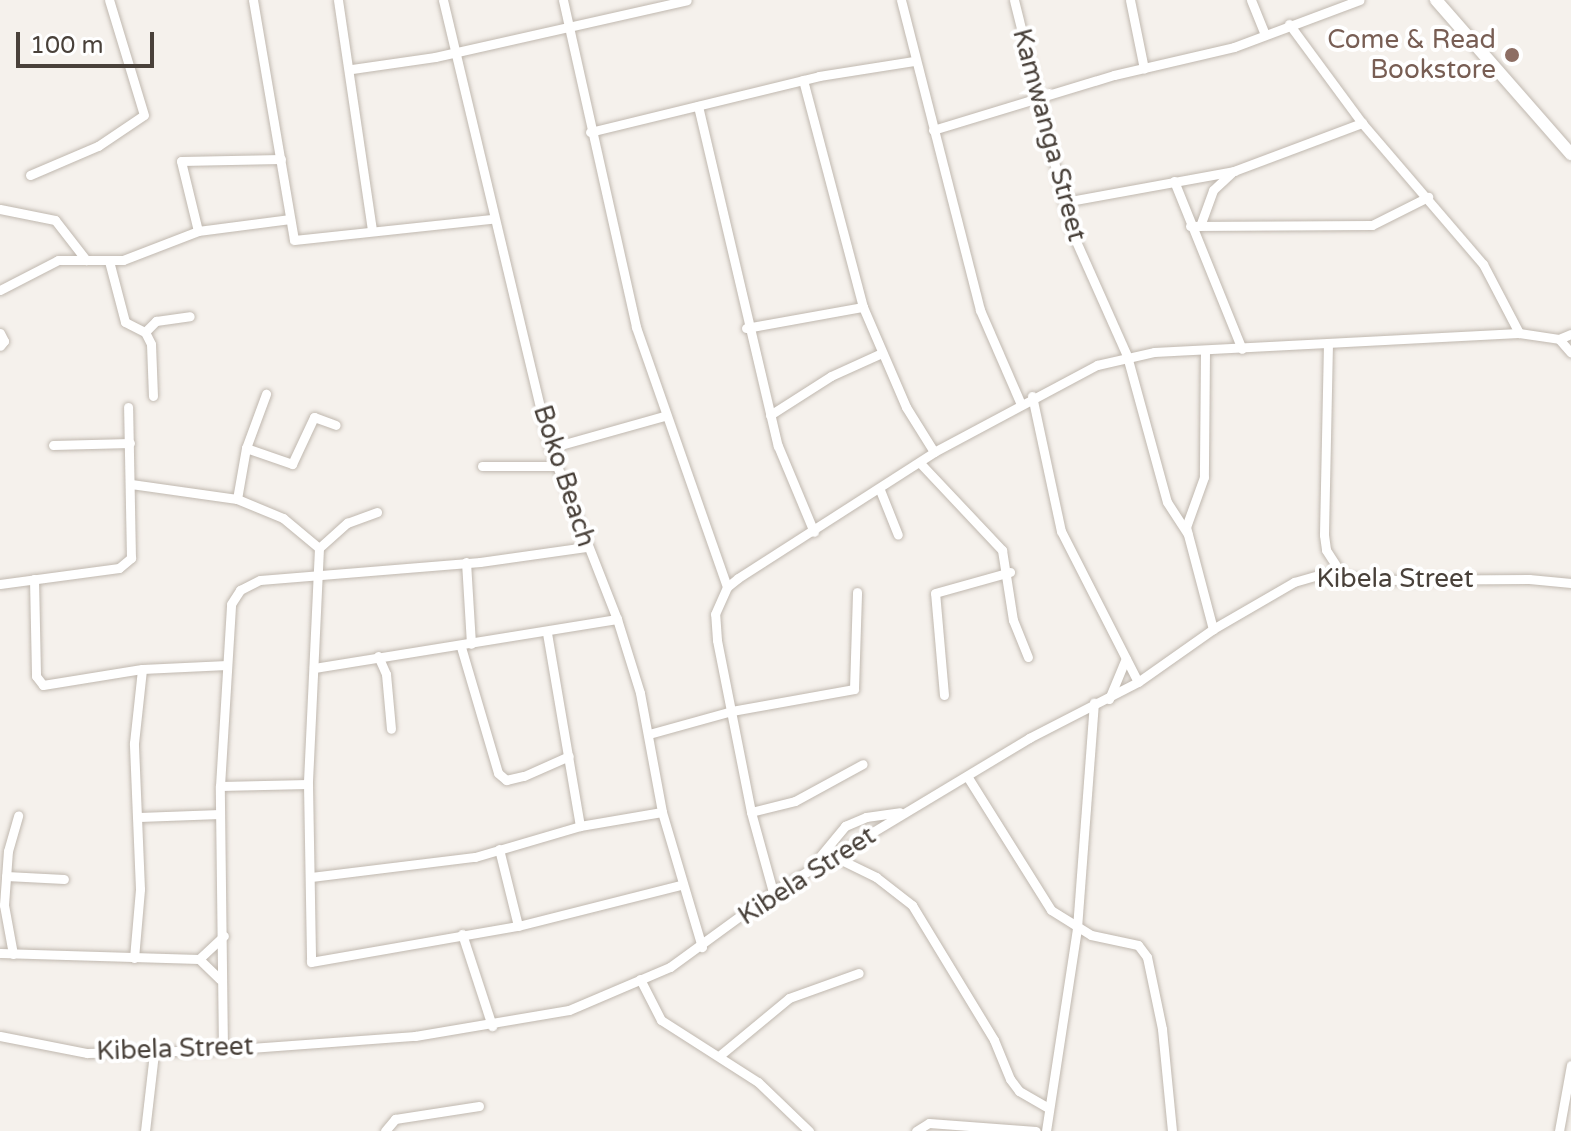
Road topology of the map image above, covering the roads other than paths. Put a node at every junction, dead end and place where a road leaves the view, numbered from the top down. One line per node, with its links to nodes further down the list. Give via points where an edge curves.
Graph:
1 (109, 0): 29 (street, via 143,119 98,146)
2 (253, 0): 27 (street)
3 (338, 0): 18 (street)
4 (443, 0): 16 (street, Boko Beach)
5 (563, 0): 14 (street)
6 (687, 0): 14 (street)
7 (901, 0): 17 (street)
8 (1014, 0): 21 (street, Kamwanga Street)
9 (1130, 0): 19 (street)
10 (1251, 0): 15 (street)
11 (1360, 0): 13 (street)
12 (1436, 0): 26 (street)
13 (1289, 24): 15 (street); 23 (street)
14 (568, 29): 16 (street); 25 (street)
15 (1265, 34): 19 (street)
16 (453, 53): 18 (street); 35 (street, Boko Beach)
17 (914, 61): 20 (street); 24 (street)
18 (352, 69): 37 (street)
19 (1144, 69): 21 (street)
20 (803, 80): 22 (street); 42 (street)
21 (1038, 99): 24 (street); 32 (street, Kamwanga Street)
22 (698, 106): 25 (street); 44 (street)
23 (1362, 123): 28 (street); 31 (street)
24 (933, 130): 60 (street, via 980,310)
25 (590, 132): 63 (street, via 636,327)
26 (1571, 154)
27 (281, 159): 34 (street); 38 (street, via 181,161)
28 (1234, 171): 30 (street); 36 (street, via 1213,190)
29 (30, 175)
30 (1174, 181): 32 (street); 36 (street)
31 (1428, 197): 36 (street, via 1372,225); 47 (street, via 1483,264)
32 (1064, 202): 56 (street, Kamwanga Street, via 1071,230)
33 (0, 209): 39 (street, via 55,220)
34 (290, 219): 37 (street, via 297,241); 38 (street)
35 (492, 219): 37 (street); 68 (street, Boko Beach)
36 (1195, 226): 52 (street)
37 (372, 230)
38 (198, 231): 40 (street)
39 (86, 260): 40 (street); 41 (street, via 58,260)
40 (109, 261): 45 (street, via 125,322)
41 (0, 290)
42 (863, 307): 44 (street); 54 (street)
43 (190, 316): 45 (street, via 156,321)
44 (746, 328): 62 (street)
45 (145, 332): 58 (street, via 154,363)
46 (0, 333): 51 (street)
47 (1519, 333): 49 (street); 50 (street)
48 (1571, 334): 49 (street)
49 (1559, 339): 55 (street)
50 (1328, 343): 52 (street); 85 (street, via 1324,535 1326,550)
51 (0, 346)
52 (1242, 349): 53 (street)
53 (1205, 351): 56 (street); 78 (street, via 1204,477)
54 (882, 353): 62 (street, via 831,376); 69 (street)
55 (1571, 353)
56 (1127, 356): 59 (street, via 1069,376); 78 (street, Kamwanga Street, via 1167,502)
57 (266, 394): 67 (street)
58 (153, 396)
59 (1032, 396): 60 (street); 97 (street, via 1061,531)
60 (1020, 402): 69 (street)
61 (128, 407): 65 (street)
62 (770, 415): 77 (street, via 794,491)
63 (664, 416): 68 (street); 89 (street)
64 (336, 425): 67 (street, via 314,417 292,464)
65 (130, 443): 66 (street); 73 (street)
66 (53, 445)
67 (246, 448): 75 (street)
68 (550, 448): 72 (street, Boko Beach)
69 (934, 452): 70 (street)
70 (920, 463): 74 (street); 83 (street, via 993,537)
71 (482, 466): 72 (street)
72 (557, 466): 80 (street, Boko Beach)
73 (131, 484): 75 (street); 86 (street, via 132,549 126,564)
74 (880, 490): 77 (street); 79 (street)
75 (237, 499): 81 (street, via 283,518)
76 (377, 512): 81 (street, via 347,523)
77 (814, 532): 89 (street)
78 (1188, 534): 92 (street)
79 (898, 535)
80 (586, 547): 82 (street); 91 (street, Boko Beach)
81 (319, 548): 84 (street)
82 (466, 562): 84 (street); 94 (street)
83 (1010, 572): 96 (street, via 1013,620); 102 (street, via 935,593)
84 (320, 574): 98 (street, via 246,585 231,604); 99 (street)
85 (1342, 575): 87 (street, Kibela Street); 92 (street, Kibela Street, via 1294,582)
86 (34, 579): 88 (street); 100 (street, via 40,684)
87 (1571, 583)
88 (0, 584)
89 (727, 587): 105 (street, via 715,614)
90 (857, 592): 105 (street, via 854,689)
91 (617, 619): 93 (street); 107 (street, Boko Beach)
92 (1213, 629): 101 (street, Kibela Street)
93 (547, 633): 94 (street); 108 (street)
94 (466, 646): 95 (street); 108 (street, via 498,773 506,780 524,776)
95 (378, 656): 99 (street); 106 (street, via 386,674)
96 (1028, 657)
97 (1126, 658): 101 (street); 103 (street)
98 (227, 665): 100 (street); 112 (street)
99 (314, 668): 111 (street)
100 (142, 669): 118 (street, via 134,743)
101 (1138, 682): 103 (street, Kibela Street)
102 (944, 695)
103 (1109, 699): 104 (street, Kibela Street)
104 (1094, 703): 110 (street, Kibela Street); 130 (street)
105 (732, 711): 107 (street); 115 (street)
106 (391, 729)
107 (649, 734): 114 (street, Boko Beach)
108 (569, 756): 119 (street)
109 (863, 764): 115 (street, via 795,801)
110 (967, 776): 113 (street, Kibela Street); 130 (street, via 1042,899)
111 (308, 784): 112 (street); 124 (street)
112 (220, 786): 116 (street)
113 (909, 810): 121 (street, Kibela Street); 122 (street, via 845,826)
114 (662, 812): 119 (street); 126 (street, Boko Beach)
115 (751, 812): 127 (street)
116 (220, 814): 118 (street); 132 (street)
117 (18, 815): 123 (street)
118 (139, 817): 136 (street)
119 (580, 826): 120 (street)
120 (499, 849): 124 (street, via 439,863); 129 (street)
121 (835, 857): 122 (street, Kibela Street); 148 (street, via 876,877 912,905 994,1040 1010,1079 1019,1091)
122 (805, 874): 127 (street, Kibela Street)
123 (6, 876): 125 (street); 128 (street)
124 (311, 877): 131 (street, via 311,962)
125 (64, 879)
126 (680, 885): 129 (street); 133 (street, Boko Beach)
127 (773, 892): 133 (street, Kibela Street)
128 (2, 906): 135 (street)
129 (518, 926): 131 (street)
130 (1077, 928): 148 (street); 155 (street, via 1138,945 1147,957 1162,1029)
131 (462, 934): 141 (street)
132 (224, 936): 137 (street); 139 (street)
133 (702, 947): 140 (street, Kibela Street)
134 (0, 953): 135 (street)
135 (13, 954): 136 (street)
136 (134, 958): 137 (street)
137 (199, 959): 139 (street)
138 (859, 973): 145 (street, via 789,998)
139 (220, 979): 143 (street)
140 (640, 979): 141 (street, Kibela Street, via 569,1010); 145 (street, via 661,1020)
141 (492, 1026): 143 (street, Kibela Street)
142 (0, 1036): 144 (street, Kibela Street, via 87,1053)
143 (223, 1050): 144 (street, Kibela Street)
144 (154, 1053): 150 (street)
145 (719, 1056): 149 (street, via 758,1082)
146 (1571, 1065): 156 (street)
147 (479, 1106): 151 (street, via 395,1119)
148 (1049, 1108): 154 (street)
149 (807, 1130)
150 (145, 1131)
151 (385, 1131)
152 (916, 1131): 153 (street, via 929,1123)
153 (1036, 1131)
154 (1046, 1131)
155 (1172, 1131)
156 (1559, 1131)

